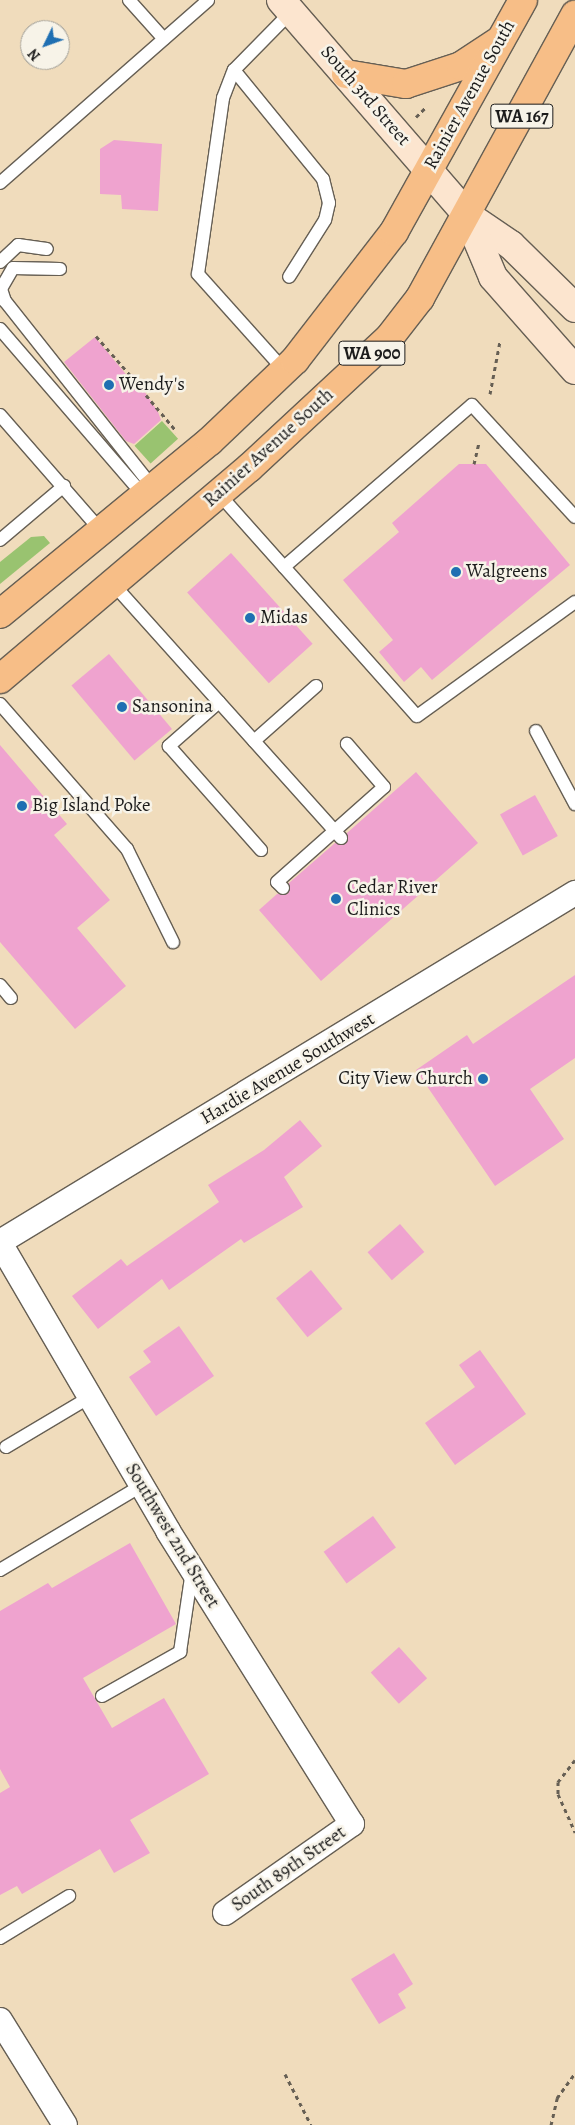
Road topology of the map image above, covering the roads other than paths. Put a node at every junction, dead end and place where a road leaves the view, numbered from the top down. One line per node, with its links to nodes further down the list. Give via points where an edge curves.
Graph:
1 (129, 0): 6 (lane)
2 (208, 0): 6 (lane)
3 (523, 0): 7 (main road, Rainier Avenue South / WA 167)
4 (286, 6): 8 (lane); 9 (main road, South 3rd Street)
5 (571, 31): 12 (main road, Rainier Avenue South / WA 167)
6 (164, 38): 11 (lane)
7 (504, 38): 9 (main road, via 461,66 426,80 381,83); 10 (main road, Rainier Avenue South / WA 167)
8 (234, 70): 16 (lane, via 323,179 328,203 325,220); 19 (lane, via 222,98 198,274)
9 (346, 74): 10 (main road, South 3rd Street)
10 (428, 169): 12 (main road, South 3rd Street); 19 (main road, Rainier Avenue South, via 394,232 334,313)
11 (0, 183)
12 (467, 215): 17 (main road, via 511,246); 20 (main road, via 493,277); 24 (main road, Rainier Avenue South / WA 900, via 420,298 389,338)
13 (47, 249): 14 (lane, via 18,245)
14 (0, 262)
15 (60, 269): 23 (lane, via 13,268 1,288 5,301)
16 (289, 277)
17 (575, 308)
18 (0, 329): 23 (lane)
19 (284, 370): 23 (main road, Rainier Avenue South)
20 (575, 370)
21 (0, 415): 22 (lane)
22 (64, 486): 26 (lane); 27 (lane)
23 (148, 492): 26 (main road, Rainier Avenue South)
24 (219, 494): 28 (lane); 29 (main road, Rainier Avenue South / WA 900)
25 (575, 517): 28 (lane, via 472,405)
26 (102, 532): 31 (main road, Rainier Avenue South)
27 (0, 540)
28 (284, 567): 30 (lane, via 417,716)
29 (114, 585): 32 (main road, Rainier Avenue South / WA 900); 34 (lane)
30 (575, 602)
31 (0, 614)
32 (0, 679)
33 (316, 686): 37 (lane)
34 (219, 702): 37 (lane); 41 (lane, via 169,746)
35 (0, 704): 44 (lane, via 127,849)
36 (536, 731): 39 (lane)
37 (254, 741): 40 (lane)
38 (347, 744): 40 (lane, via 387,791)
39 (575, 804)
40 (338, 834): 42 (lane, via 277,882)
41 (261, 850)
42 (283, 888)
43 (575, 893): 47 (street, Hardie Avenue Southwest)
44 (174, 942)
45 (0, 986): 46 (lane)
46 (11, 998)
47 (0, 1242): 48 (street, Southwest 2nd Street)
48 (90, 1398): 49 (lane); 50 (street, Southwest 2nd Street)
49 (6, 1446)
50 (141, 1486): 51 (lane); 52 (street, Southwest 2nd Street)
51 (0, 1570)
52 (192, 1571): 53 (lane, via 180,1652); 54 (street, Southwest 2nd Street)
53 (102, 1696)
54 (352, 1824): 56 (street, South 89th Street)
55 (69, 1896): 57 (lane)
56 (226, 1913)
57 (0, 1938)
58 (0, 2020): 59 (street)
59 (65, 2125)

